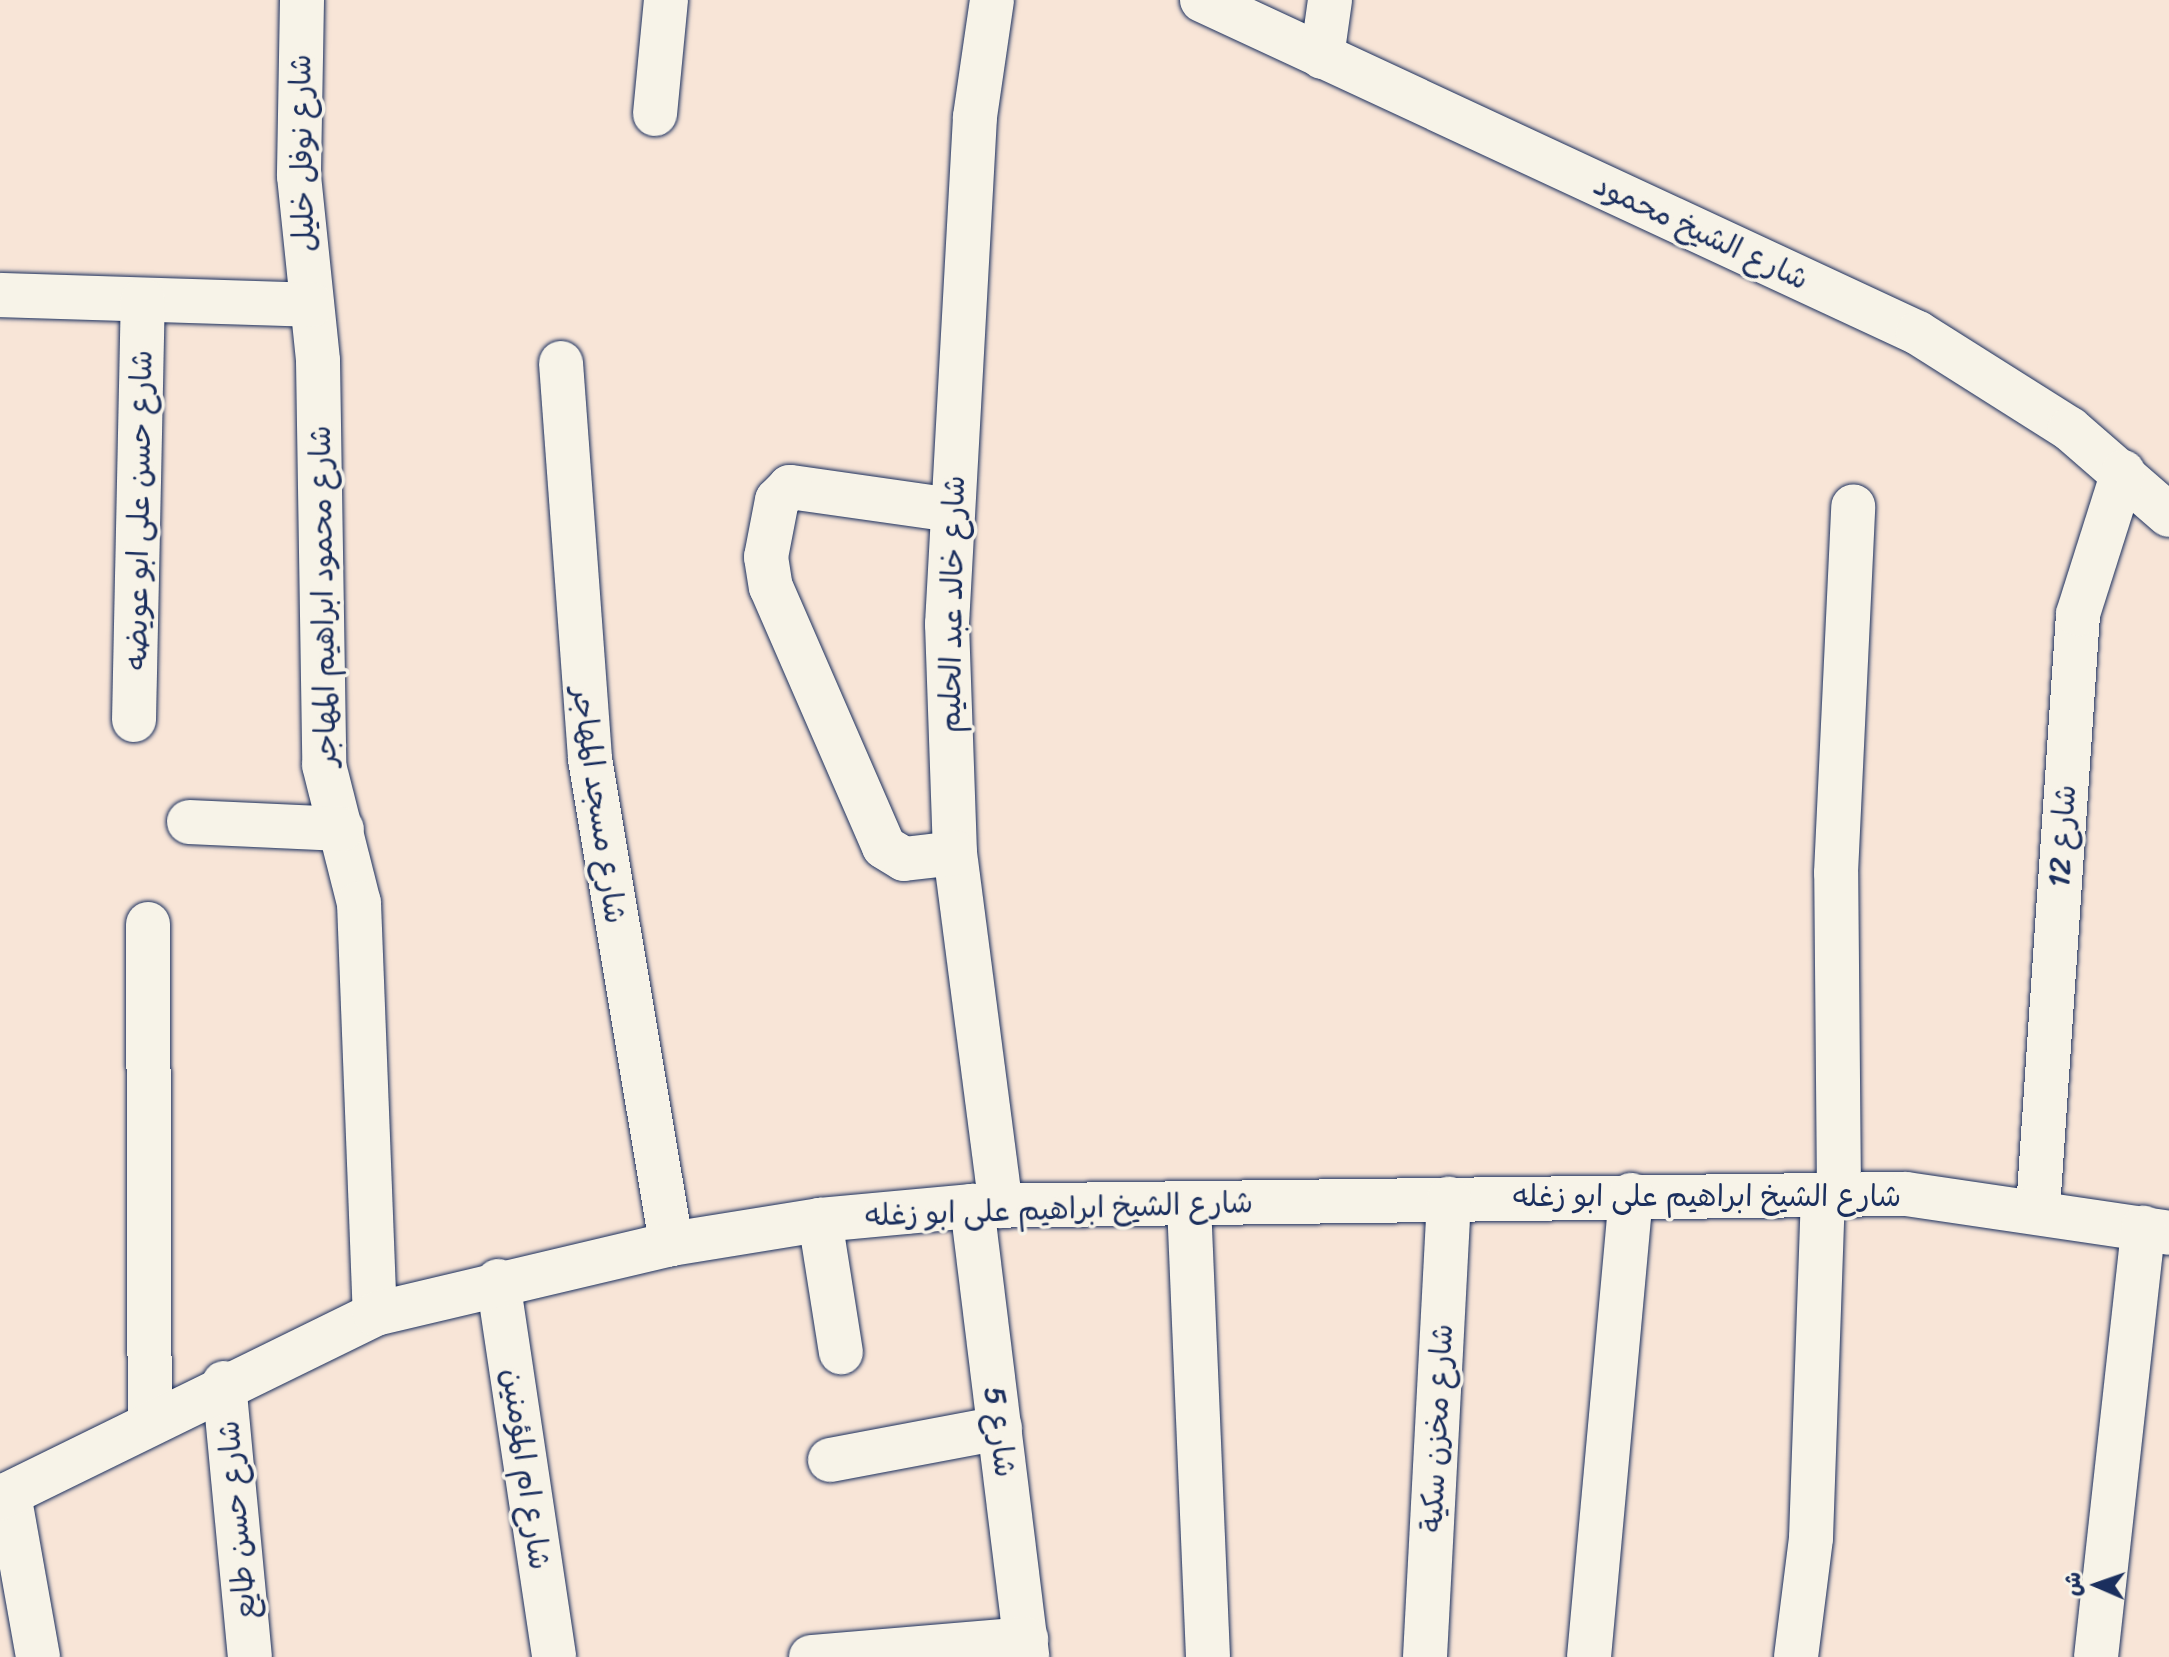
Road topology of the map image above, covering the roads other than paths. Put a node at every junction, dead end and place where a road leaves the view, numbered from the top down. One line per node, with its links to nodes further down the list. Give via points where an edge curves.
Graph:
1 (302, 0): 10 (street, شارع نوفل خليل, via 299,176)
2 (666, 0): 7 (street)
3 (992, 0): 14 (street, شارع خالد عبد الحليم, via 975,117)
4 (1202, 0): 6 (street, شارع الشيخ محمود)
5 (1330, 0): 6 (street)
6 (1322, 57): 12 (street, شارع الشيخ محمود, via 1918,333 1996,378)
7 (655, 114)
8 (0, 295): 9 (street)
9 (143, 300): 10 (street); 16 (street, شارع حسن على ابو عويضه)
10 (312, 305): 18 (street, شارع محمود ابراهيم المهاجر, via 324,765)
11 (561, 363): 29 (street, شارع مسجد المهاجر, via 590,759)
12 (2123, 472): 15 (street, شارع الشيخ محمود); 26 (street, شارع 12, via 2095,541 2078,614)
13 (1853, 506): 21 (street, via 1836,873)
14 (952, 510): 19 (street, شارع خالد عبد الحليم, via 947,639); 19 (street, via 790,487 777,500 766,557 771,587 884,847 904,859)
15 (2169, 515)
16 (134, 720)
17 (189, 822): 18 (street)
18 (342, 829): 31 (street, شارع محمود ابراهيم المهاجر, via 359,903)
19 (955, 853): 25 (street, شارع خالد عبد الحليم)
20 (148, 924): 34 (street)
21 (1831, 1194): 22 (street, شارع الشيخ ابراهيم على ابو زغله); 26 (street, شارع الشيخ ابراهيم على ابو زغله); 46 (street, via 1811,1538)
22 (1631, 1195): 23 (street, شارع الشيخ ابراهيم على ابو زغله); 45 (street)
23 (1449, 1199): 24 (street, شارع الشيخ ابراهيم على ابو زغله); 44 (street, شارع مخزن سكية)
24 (1189, 1204): 25 (street, شارع الشيخ ابراهيم على ابو زغله); 43 (street)
25 (986, 1206): 27 (street, شارع الشيخ ابراهيم على ابو زغله); 35 (street, شارع 5)
26 (2038, 1209): 28 (street, شارع الشيخ ابراهيم على ابو زغله)
27 (820, 1220): 29 (street, شارع الشيخ ابراهيم على ابو زغله); 32 (street)
28 (2156, 1231): 47 (street)
29 (671, 1244): 30 (street, شارع الشيخ ابراهيم على ابو زغله)
30 (498, 1281): 31 (street, شارع الشيخ ابراهيم على ابو زغله); 41 (street, شارع ام المؤمنين)
31 (375, 1314): 33 (street, شارع الشيخ ابراهيم على ابو زغله)
32 (841, 1352)
33 (224, 1383): 34 (street, شارع الشيخ ابراهيم على ابو زغله); 40 (street, شارع حسن طايع)
34 (150, 1422): 37 (street, شارع الشيخ ابراهيم على ابو زغله)
35 (1000, 1428): 36 (street); 38 (street, شارع 5)
36 (830, 1460)
37 (4, 1496): 39 (street)
38 (1026, 1648): 42 (street)
39 (38, 1657)
40 (250, 1657)
41 (554, 1657)
42 (811, 1657)
43 (1208, 1657)
44 (1425, 1657)
45 (1589, 1657)
46 (1796, 1657)
47 (2096, 1657)

